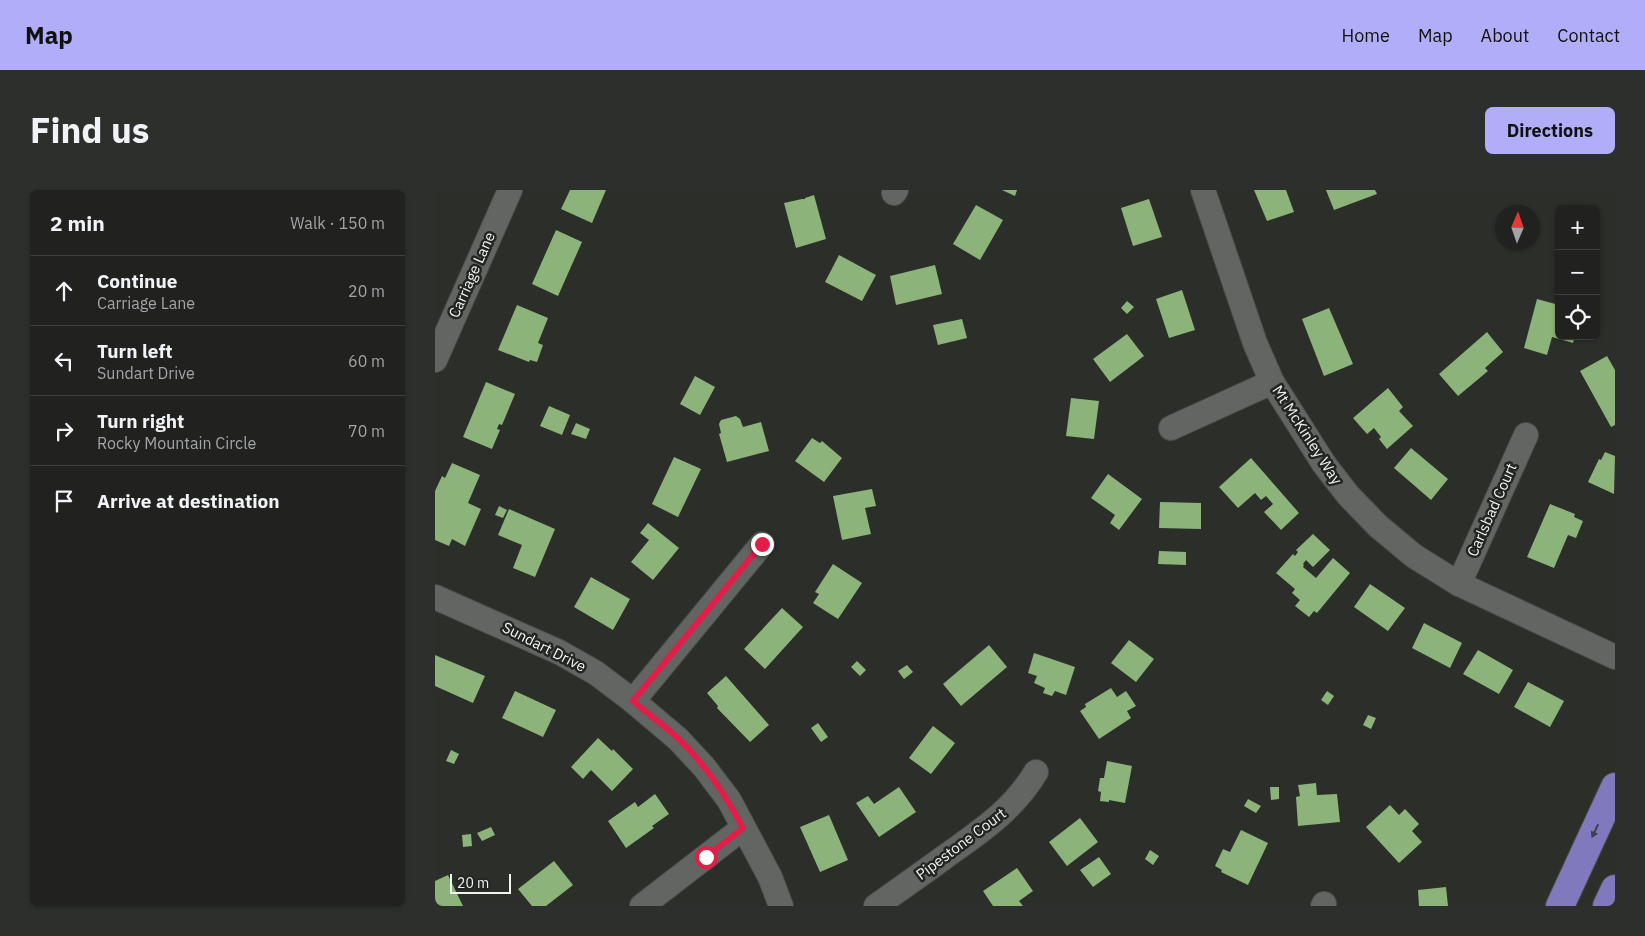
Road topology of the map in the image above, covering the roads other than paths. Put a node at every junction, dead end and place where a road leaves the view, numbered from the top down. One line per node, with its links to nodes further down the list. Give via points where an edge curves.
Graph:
1 (510, 190): 3 (street, Carriage Lane)
2 (1203, 190): 4 (street, Mt McKinley Way, via 1255,343)
3 (435, 360)
4 (1273, 382): 5 (street); 8 (street, Mt McKinley Way, via 1324,464 1348,495 1414,556)
5 (1171, 428)
6 (1526, 435): 8 (street, Carlsbad Court)
7 (762, 544): 11 (street)
8 (1459, 584): 10 (street, Mt McKinley Way)
9 (435, 597): 11 (street, Sundart Drive, via 559,652 596,673)
10 (1615, 657)
11 (633, 701): 14 (street, Sundart Drive, via 678,738 704,767 729,800)
12 (1036, 772): 18 (street, Pipestone Court, via 1004,813)
13 (1615, 787): 19 (main road, one-way to 19)
14 (743, 828): 16 (street); 17 (street, Sundart Drive, via 770,877)
15 (1615, 889): 20 (main road)
16 (642, 906)
17 (781, 906)
18 (877, 906)
19 (1560, 906)
20 (1607, 906)

